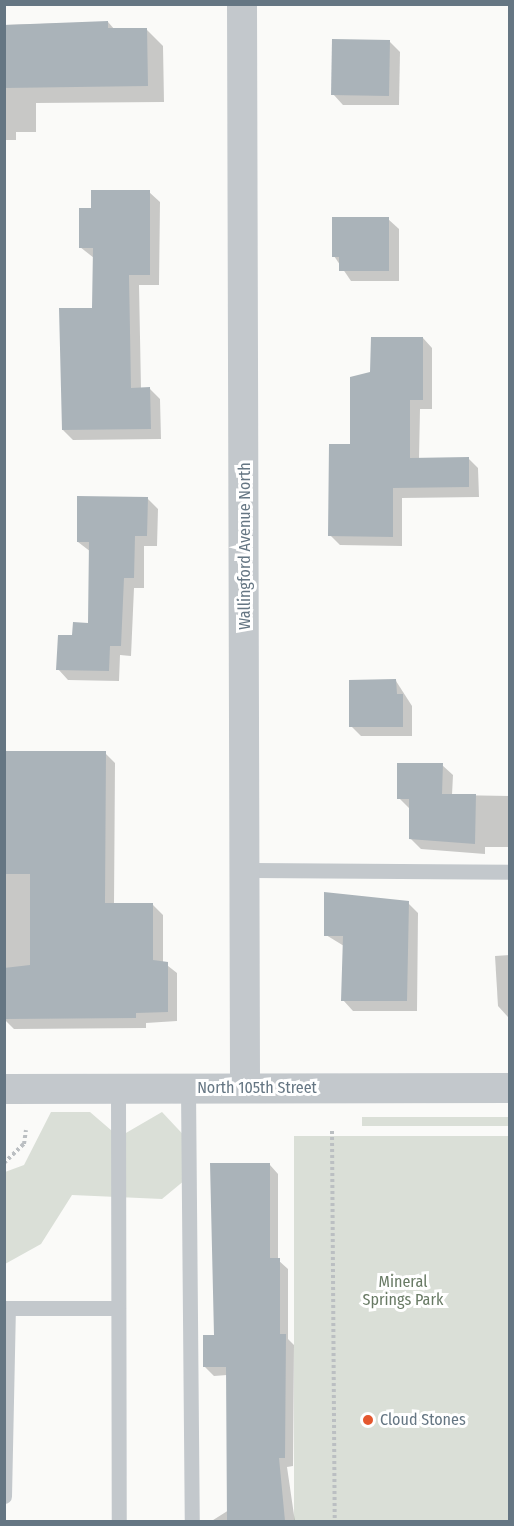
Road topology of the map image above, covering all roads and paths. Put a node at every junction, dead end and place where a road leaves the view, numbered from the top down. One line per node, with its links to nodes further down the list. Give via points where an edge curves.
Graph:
1 (242, 4): 2 (street, Wallingford Avenue North)
2 (245, 870): 3 (lane); 4 (street, Wallingford Avenue North)
3 (510, 872)
4 (245, 1088): 5 (street, North 105th Street); 8 (street, North 105th Street)
5 (510, 1088)
6 (4, 1089): 7 (street, North 105th Street)
7 (118, 1089): 8 (street, North 105th Street); 13 (lane)
8 (188, 1089): 16 (lane)
9 (26, 1130): 11 (path, via 24,1144)
10 (332, 1131): 17 (path)
11 (4, 1163)
12 (6, 1308): 13 (lane); 14 (lane)
13 (118, 1308): 15 (lane)
14 (4, 1496)
15 (119, 1521)
16 (192, 1521)
17 (335, 1521)

